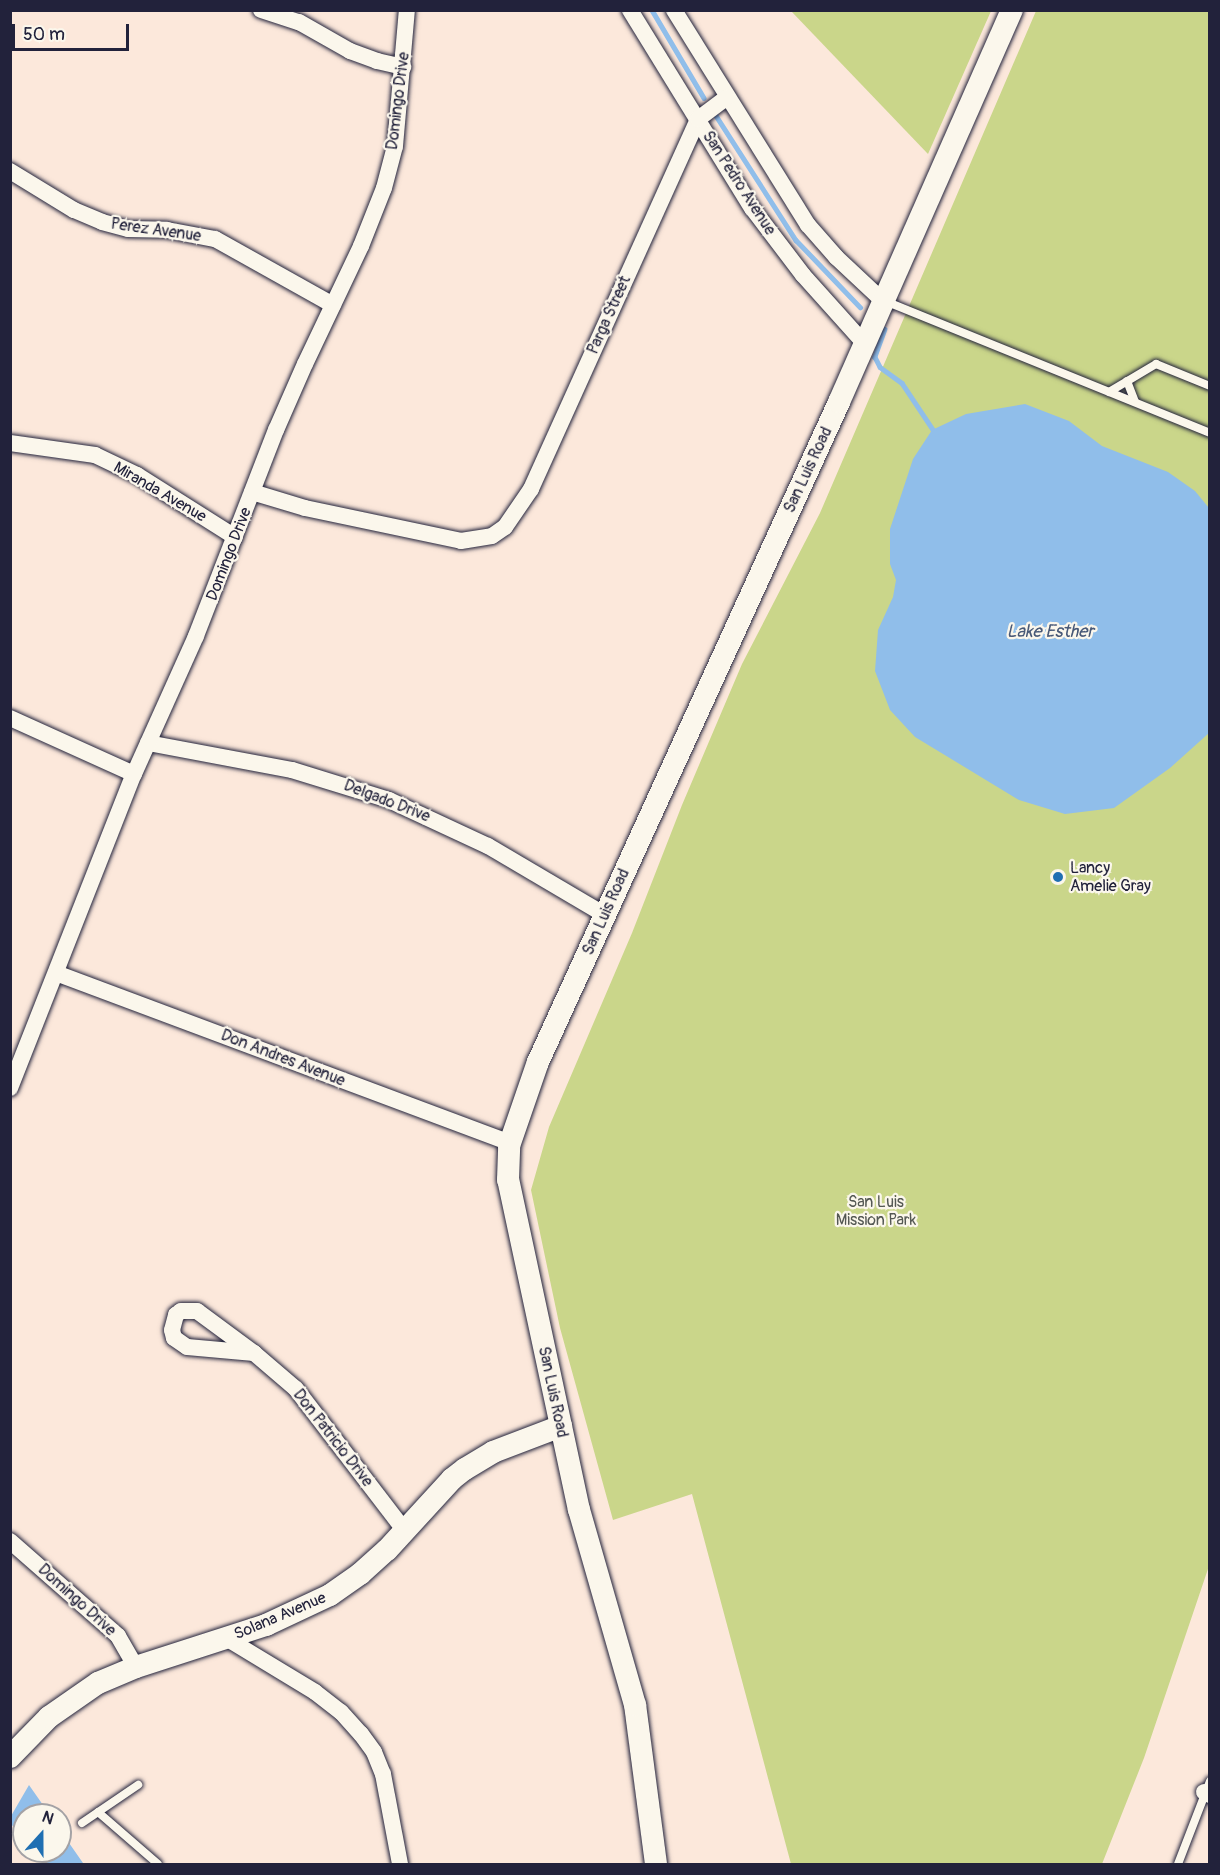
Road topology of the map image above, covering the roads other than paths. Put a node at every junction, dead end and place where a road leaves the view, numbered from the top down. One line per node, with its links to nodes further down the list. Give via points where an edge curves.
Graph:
1 (261, 10): 6 (street, via 299,22 377,62)
2 (407, 10): 6 (street, Domingo Drive)
3 (630, 10): 8 (street, San Pedro Avenue)
4 (674, 10): 7 (street)
5 (1012, 10): 10 (street, San Luis Road)
6 (403, 67): 11 (street, Domingo Drive, via 395,146 384,188)
7 (727, 97): 8 (street, Parga Street); 10 (street, via 808,225)
8 (698, 119): 12 (street, San Pedro Avenue, via 752,208); 19 (street, Parga Street, via 531,489 505,527 492,536 461,541 304,508)
9 (10, 171): 11 (street, Perez Avenue, via 74,210 102,222 128,229 167,230 215,239)
10 (883, 301): 12 (street, San Luis Road); 15 (lane)
11 (333, 305): 19 (street, Domingo Drive)
12 (865, 344): 24 (street, San Luis Road)
13 (1127, 381): 14 (lane, via 1156,364); 15 (lane); 16 (lane)
14 (1209, 386)
15 (1109, 392): 16 (lane)
16 (1135, 402): 17 (lane)
17 (1209, 433)
18 (10, 443): 20 (street, Miranda Avenue, via 95,455 137,475)
19 (252, 492): 20 (street, Domingo Drive)
20 (235, 537): 22 (street, Domingo Drive)
21 (10, 718): 23 (street)
22 (148, 743): 23 (street, Domingo Drive); 24 (street, Delgado Drive, via 292,770 389,800 488,846)
23 (134, 774): 25 (street, Domingo Drive)
24 (604, 915): 27 (street, San Luis Road, via 538,1062)
25 (56, 972): 26 (street, Domingo Drive); 27 (street, Don Andres Avenue)
26 (10, 1088)
27 (510, 1143): 29 (street, San Luis Road, via 508,1180)
28 (254, 1353): 30 (street, Don Patricio Drive, via 296,1389)
29 (561, 1426): 30 (street, Solana Avenue, via 493,1452 465,1469); 41 (street, San Luis Road, via 579,1510 635,1705)
30 (405, 1531): 32 (street, Solana Avenue, via 360,1574 330,1595)
31 (10, 1541): 33 (street, Domingo Drive, via 118,1636)
32 (226, 1638): 33 (street, Solana Avenue); 40 (street, via 315,1692 361,1734 383,1774)
33 (135, 1667): 34 (street, Solana Avenue, via 98,1683 49,1717)
34 (10, 1757)
35 (138, 1785): 37 (lane)
36 (1208, 1789): 42 (lane)
37 (98, 1812): 38 (lane); 39 (lane)
38 (82, 1823)
39 (158, 1864)
40 (400, 1864)
41 (656, 1864)
42 (1179, 1864)

